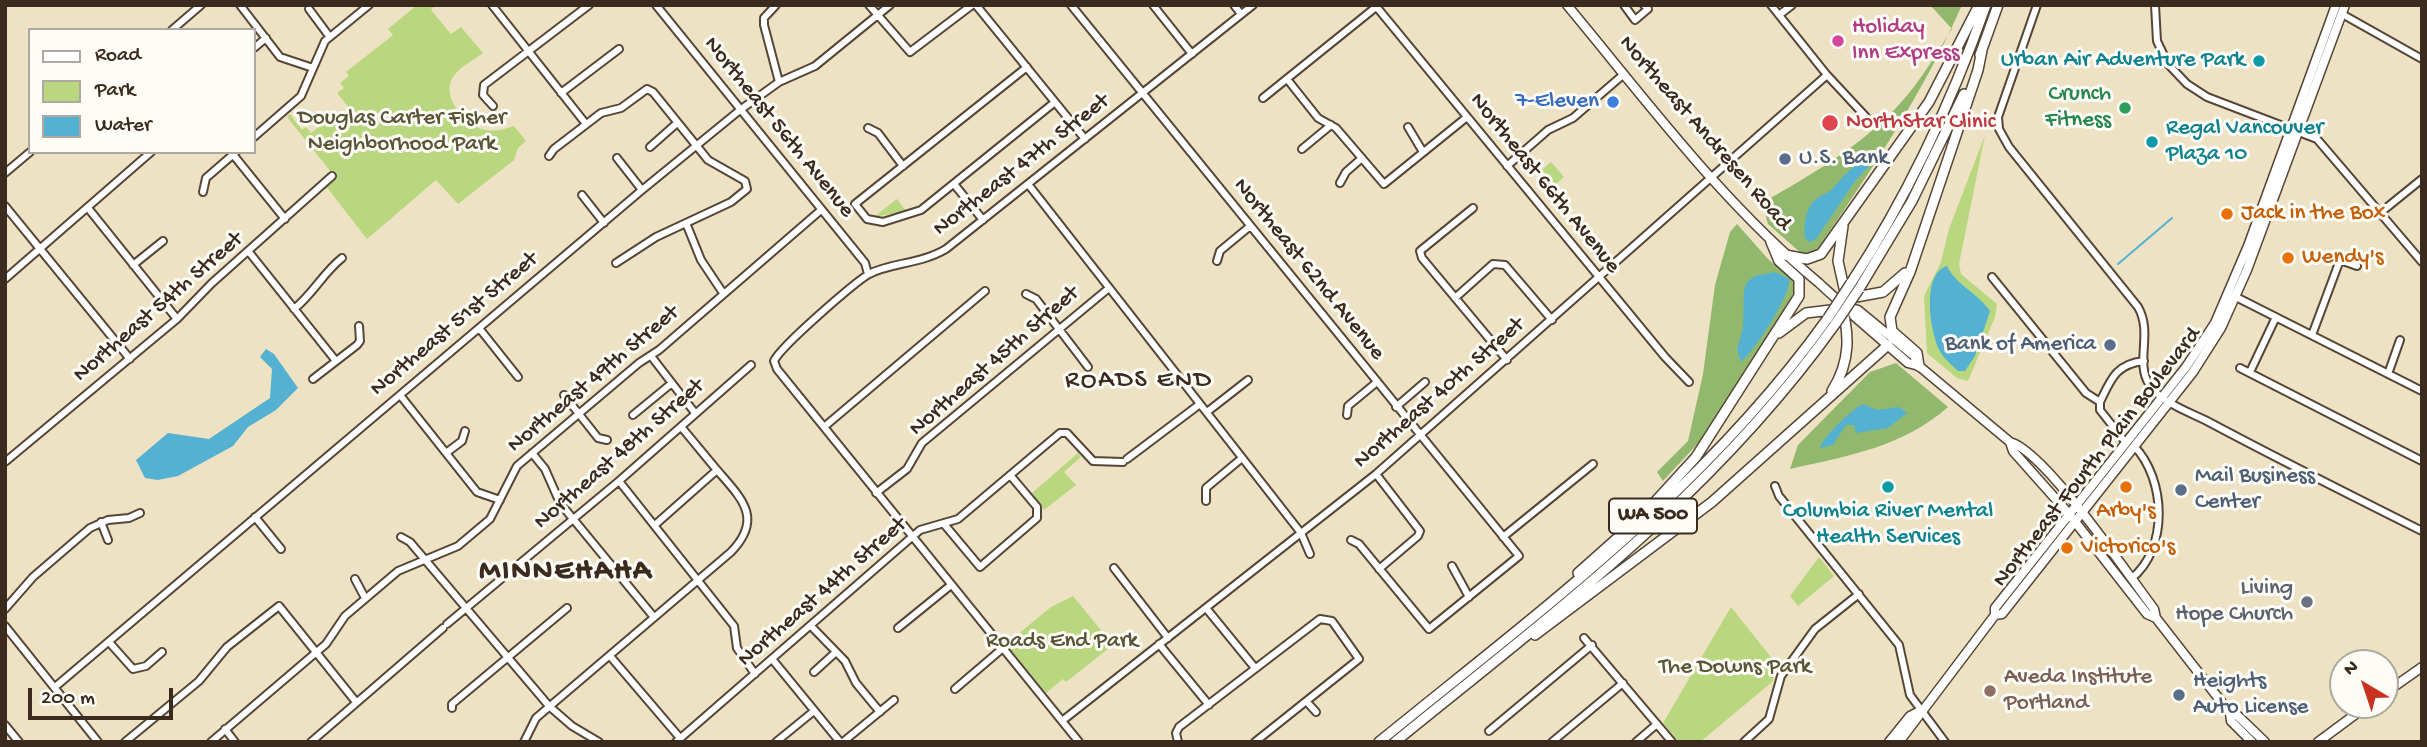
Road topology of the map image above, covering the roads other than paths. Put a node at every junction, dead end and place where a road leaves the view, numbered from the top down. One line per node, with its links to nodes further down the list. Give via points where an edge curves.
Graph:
1 (201, 5): 34 (street)
2 (240, 5): 36 (street)
3 (369, 5): 35 (street)
4 (504, 5): 28 (street)
5 (589, 5): 40 (street)
6 (656, 5): 54 (street, Northeast 56th Avenue)
7 (776, 5): 48 (street, via 764,18)
8 (869, 5): 33 (street)
9 (890, 5): 33 (street, Northeast 51st Street)
10 (974, 5): 33 (street, via 909,51); 43 (street)
11 (1071, 5): 50 (street, Northeast 62nd Avenue)
12 (1153, 5): 41 (street)
13 (1234, 5): 30 (street)
14 (1253, 5): 30 (street, Northeast 47th Street)
15 (1567, 5): 45 (main road, Northeast Andresen Road)
16 (1623, 5): 17 (street, via 1635,20 1648,9)
17 (1644, 5)
18 (1771, 5): 32 (street)
19 (1792, 5): 32 (street)
20 (1979, 5): 93 (highway, via 1929,102)
21 (1986, 5): 116 (highway, WA 500, via 1929,147)
22 (1998, 5): 39 (highway, WA 500)
23 (2036, 5): 140 (street, via 1998,123 2008,145 2136,304 2146,328)
24 (2155, 5): 62 (street, via 2157,41 2168,64 2187,84 2208,97)
25 (2336, 5): 62 (main road, Northeast Fourth Plain Boulevard)
26 (2345, 5): 31 (main road, Northeast Fourth Plain Boulevard)
27 (1376, 6): 47 (street); 55 (street, Northeast 66th Avenue)
28 (494, 8): 40 (street)
29 (309, 9): 35 (street)
30 (1241, 14): 41 (street, Northeast 47th Street)
31 (2342, 14): 42 (street); 62 (main road, Northeast Fourth Plain Boulevard)
32 (1779, 15): 46 (street)
33 (877, 16): 48 (street, Northeast 51st Street, via 807,71)
34 (174, 28)
35 (329, 36): 44 (street)
36 (266, 38): 37 (street); 44 (street, via 284,59)
37 (256, 46)
38 (619, 49): 49 (street)
39 (1982, 50): 104 (highway); 116 (highway, WA 500, via 1931,165)
40 (528, 51): 49 (street); 53 (street, via 484,85 482,93)
41 (1192, 54): 50 (street, Northeast 47th Street)
42 (2422, 59)
43 (1027, 67): 52 (street); 76 (street)
44 (313, 68): 63 (street, via 301,96)
45 (1624, 74): 77 (street); 81 (main road, Northeast Andresen Road)
46 (1827, 75): 56 (street); 81 (street, Northeast 40th Street)
47 (1287, 79): 51 (street); 59 (street, via 1318,118)
48 (779, 82): 54 (street, Northeast 51st Street)
49 (561, 93): 57 (street)
50 (1142, 94): 64 (street, Northeast 47th Street); 98 (street, Northeast 62nd Avenue)
51 (1263, 98)
52 (1055, 102): 64 (street); 83 (street)
53 (493, 106)
54 (740, 110): 66 (street, Northeast 51st Street); 91 (street, Northeast 56th Avenue)
55 (1466, 117): 68 (street); 77 (street, Northeast 66th Avenue)
56 (1866, 117)
57 (586, 124): 58 (street, via 601,113 621,108 643,90 649,90); 73 (street)
58 (676, 124): 65 (street); 66 (street)
59 (1331, 125): 67 (street); 75 (street)
60 (1408, 127): 68 (street)
61 (868, 128): 76 (street)
62 (2294, 129): 92 (street, via 2327,148); 101 (main road, Northeast Fourth Plain Boulevard); 121 (main road, Northeast Fourth Plain Boulevard)
63 (256, 135)
64 (1085, 139): 84 (street, Northeast 47th Street)
65 (650, 147)
66 (696, 147): 85 (street, Northeast 51st Street); 97 (street, via 708,160 745,181 747,189 732,202)
67 (1302, 149)
68 (1423, 152): 75 (street, via 1384,184)
69 (28, 154): 78 (street)
70 (149, 154): 89 (street)
71 (232, 154): 86 (street, via 206,178)
72 (234, 154): 94 (street)
73 (549, 156)
74 (617, 158): 85 (street)
75 (1362, 158): 82 (street)
76 (903, 166): 83 (street, via 855,204 867,219 883,222 921,210)
77 (1507, 166): 115 (street, Northeast 66th Avenue)
78 (5, 173)
79 (332, 176): 94 (street, Northeast 54th Street)
80 (2422, 179): 92 (street)
81 (1712, 180): 100 (main road, Northeast Andresen Road); 115 (street, Northeast 40th Street)
82 (1340, 183)
83 (954, 184): 95 (street)
84 (1028, 184): 95 (street, Northeast 47th Street); 117 (street)
85 (642, 190): 96 (street, Northeast 51st Street)
86 (203, 192)
87 (582, 195): 96 (street)
88 (5, 206): 102 (street)
89 (88, 208): 102 (street); 110 (street)
90 (1473, 208): 122 (street, via 1420,251)
91 (821, 210): 112 (street, Northeast 56th Avenue, via 865,263); 119 (street, Northeast 49th Street)
92 (2381, 213): 108 (street)
93 (1846, 218): 105 (highway, via 1818,257); 123 (highway, via 1838,261)
94 (285, 219): 103 (street, Northeast 54th Street)
95 (983, 220): 112 (street, Northeast 47th Street, via 931,257)
96 (604, 223): 130 (street, Northeast 51st Street)
97 (686, 223): 109 (street); 119 (street, via 701,260)
98 (1249, 227): 107 (street, via 1220,251); 150 (street, Northeast 62nd Avenue)
99 (163, 241): 110 (street)
100 (1771, 242): 105 (main road, Northeast Andresen Road); 133 (highway, via 1779,261 1797,276 1801,286)
101 (2248, 246): 121 (main road); 158 (main road, Northeast Fourth Plain Boulevard, via 2215,323)
102 (42, 248): 114 (street); 137 (street)
103 (249, 252): 124 (street); 126 (street, Northeast 54th Street)
104 (1916, 253): 123 (highway, via 1890,289); 142 (highway, via 1889,322 1892,331 1917,353)
105 (1785, 255): 123 (main road, Northeast Andresen Road)
106 (342, 258): 124 (street)
107 (1217, 261)
108 (2422, 262)
109 (616, 263)
110 (133, 265): 126 (street)
111 (2357, 266): 132 (street, via 2340,260 2336,263)
112 (868, 274): 167 (street, Northeast 47th Street, via 774,361)
113 (1992, 277): 159 (street, via 2086,393)
114 (5, 279)
115 (1600, 279): 127 (street, Northeast 40th Street); 152 (street, Northeast 66th Avenue)
116 (1855, 286): 128 (highway, WA 500, bridge)
117 (1110, 288): 131 (street, Northeast 45th Street); 160 (street)
118 (985, 291): 167 (street)
119 (723, 293): 136 (street, Northeast 49th Street)
120 (1026, 294): 131 (street, via 1036,299)
121 (2236, 297): 125 (street); 158 (main road, Northeast Fourth Plain Boulevard, via 2212,343)
122 (1455, 298): 127 (street, via 1499,263); 138 (street)
123 (1845, 305): 133 (highway, via 1806,313); 135 (main road, Northeast Andresen Road); 142 (main road, Northeast Andresen Road, via 1858,310 1914,356); 157 (highway, via 1846,362)
124 (295, 309): 139 (street)
125 (2276, 317): 132 (street); 145 (street)
126 (177, 319): 137 (street, Northeast 54th Street)
127 (1552, 320): 138 (street, Northeast 40th Street)
128 (1832, 321): 242 (highway, WA 500, via 1777,401 1700,486 1620,559); 245 (highway, WA 500, via 1682,489 1573,585)
129 (359, 326): 139 (street, via 360,341)
130 (479, 328): 147 (street); 155 (street, Northeast 51st Street)
131 (1058, 328): 143 (street); 185 (street, Northeast 45th Street, via 922,443 907,469)
132 (2312, 335): 146 (street)
133 (1773, 339): 245 (highway, via 1704,447 1665,493)
134 (2400, 340): 146 (street)
135 (1888, 345): 142 (main road, Northeast Andresen Road, via 1908,363); 157 (highway)
136 (651, 356): 153 (street); 164 (street, Northeast 49th Street)
137 (130, 359): 178 (street, Northeast 54th Street)
138 (1507, 360): 170 (street, Northeast 40th Street)
139 (336, 361): 148 (street)
140 (2144, 361): 158 (street, via 2147,381); 159 (street, via 2118,369)
141 (751, 365): 163 (street, Northeast 48th Street)
142 (1919, 366): 172 (main road, Northeast Andresen Road)
143 (1088, 367)
144 (2240, 368): 145 (street)
145 (2250, 372): 177 (street)
146 (2388, 374): 154 (street)
147 (518, 377)
148 (313, 379)
149 (1248, 380): 162 (street)
150 (1377, 382): 161 (street, Northeast 62nd Avenue); 166 (street, via 1348,406)
151 (1425, 382): 161 (street)
152 (1689, 382)
153 (672, 383): 163 (street); 165 (street)
154 (2422, 391)
155 (400, 395): 174 (street); 190 (street, Northeast 51st Street)
156 (564, 395): 164 (street)
157 (1825, 400): 242 (highway, via 1689,521)
158 (2166, 400): 173 (main road, Northeast Fourth Plain Boulevard); 196 (street)
159 (2100, 402): 173 (street, via 2100,410)
160 (1200, 404): 162 (street); 182 (street, Northeast 44th Street, via 1125,461 1093,461 1064,431)
161 (1396, 407): 170 (street, Northeast 62nd Avenue)
162 (1207, 412): 176 (street)
163 (695, 413): 168 (street, Northeast 48th Street)
164 (578, 415): 171 (street, via 598,438); 175 (street, Northeast 49th Street)
165 (633, 415)
166 (1347, 415)
167 (824, 427): 185 (street)
168 (682, 428): 180 (street); 183 (street, Northeast 48th Street)
169 (465, 431): 174 (street, via 462,441)
170 (1420, 437): 181 (street, Northeast 40th Street); 199 (street, Northeast 62nd Avenue)
171 (607, 440)
172 (2010, 442): 188 (main road, Northeast Andresen Road, via 2019,444); 191 (main road, Northeast Andresen Road)
173 (2130, 444): 188 (main road, Northeast Fourth Plain Boulevard); 211 (street, via 2151,468 2158,512 2150,558)
174 (446, 453): 186 (street, via 477,492)
175 (532, 453): 186 (street, Northeast 49th Street, via 509,476); 192 (street)
176 (1242, 458): 187 (street, via 1206,488); 197 (street)
177 (2422, 461)
178 (5, 462)
179 (1592, 464): 199 (street)
180 (717, 470): 194 (street); 212 (street, via 738,493 748,525 738,545)
181 (1376, 474): 197 (street, Northeast 40th Street); 209 (street, via 1420,531)
182 (1010, 475): 195 (street, Northeast 44th Street, via 958,519); 195 (street, via 1039,513 980,567)
183 (620, 481): 192 (street, Northeast 48th Street); 194 (street)
184 (1775, 486): 214 (street)
185 (876, 493): 200 (street)
186 (500, 500): 205 (street, Northeast 49th Street, via 490,519 457,546)
187 (1206, 501)
188 (2079, 510): 191 (main road, Northeast Fourth Plain Boulevard); 211 (main road, Northeast Andresen Road)
189 (140, 513): 193 (street)
190 (255, 517): 203 (street); 228 (street, Northeast 51st Street)
191 (2072, 518): 208 (main road, Northeast Andresen Road); 254 (main road, Northeast Fourth Plain Boulevard, via 1995,608 1995,615)
192 (573, 520): 220 (street, Northeast 48th Street); 222 (street)
193 (101, 522): 201 (street); 219 (street, via 33,577)
194 (656, 524): 212 (street)
195 (944, 524): 200 (street, Northeast 44th Street, via 926,527)
196 (2422, 531)
197 (1301, 533): 204 (street); 218 (street, Northeast 40th Street)
198 (401, 537): 205 (street)
199 (1503, 537): 215 (street, Northeast 62nd Avenue, via 1519,556)
200 (912, 538): 213 (street); 224 (street, Northeast 44th Street)
201 (108, 540)
202 (1351, 540): 209 (street)
203 (281, 549)
204 (1310, 554)
205 (425, 559): 216 (street, Northeast 49th Street, via 398,571); 220 (street)
206 (1452, 566): 215 (street)
207 (1114, 568): 226 (street)
208 (2111, 568): 211 (main road, via 2127,581); 221 (main road, Northeast Andresen Road, via 2147,614)
209 (1379, 569): 215 (street, via 1429,629)
210 (355, 579): 216 (street)
211 (2131, 579): 221 (main road, Northeast Andresen Road)
212 (696, 580): 222 (street); 241 (street, via 734,626 737,649)
213 (951, 585): 225 (street); 231 (street)
214 (1859, 594): 254 (street, via 1899,645 1905,659 1906,686); 284 (street, via 1815,629 1781,676 1769,719)
215 (1469, 597)
216 (365, 598): 233 (street, Northeast 49th Street)
217 (567, 608): 236 (street)
218 (1206, 608): 226 (street, Northeast 40th Street); 239 (street)
219 (5, 609)
220 (466, 610): 236 (street); 249 (street, Northeast 48th Street)
221 (2155, 613): 258 (main road, Northeast Andresen Road)
222 (653, 616): 235 (street)
223 (5, 626): 246 (street)
224 (811, 626): 234 (street); 237 (street, Northeast 44th Street)
225 (898, 628)
226 (1168, 638): 229 (street, Northeast 40th Street)
227 (1584, 638): 230 (street)
228 (108, 642): 232 (street, via 133,669 146,666); 246 (street, Northeast 51st Street)
229 (1159, 645): 251 (street); 260 (street, Northeast 40th Street)
230 (1592, 645): 243 (street); 264 (street)
231 (1003, 648): 247 (street); 260 (street)
232 (162, 652)
233 (317, 652): 249 (street); 263 (street, Northeast 49th Street); 268 (street, via 279,606 227,647 199,681)
234 (836, 652): 240 (street); 256 (street)
235 (610, 656): 252 (street); 265 (street)
236 (509, 657): 252 (street); 253 (street)
237 (772, 659): 241 (street, Northeast 44th Street); 255 (street)
238 (2422, 667): 244 (main road)
239 (1255, 668): 250 (street, via 1320,619 1332,621 1359,659); 251 (street)
240 (814, 672)
241 (755, 674): 265 (street, Northeast 44th Street)
242 (1473, 678): 280 (highway, WA 500)
243 (1623, 683): 261 (street); 281 (street)
244 (2399, 683)
245 (1449, 684): 279 (highway, WA 500)
246 (55, 687): 267 (street)
247 (954, 689)
248 (894, 701): 256 (street)
249 (356, 702): 271 (street, Northeast 48th Street)
250 (1307, 702): 257 (street); 278 (street)
251 (1209, 705): 277 (street, via 1176,733)
252 (549, 706): 272 (street, via 536,718); 273 (street)
253 (452, 708)
254 (1920, 710): 285 (main road, Northeast Fourth Plain Boulevard); 286 (main road, Northeast Fourth Plain Boulevard); 287 (street)
255 (814, 711): 274 (street); 275 (street)
256 (880, 712): 275 (street)
257 (1316, 712)
258 (2230, 713): 288 (main road, Northeast Andresen Road, via 2231,721); 289 (main road, Northeast Andresen Road)
259 (2349, 719): 290 (main road)
260 (1062, 721): 276 (street)
261 (1657, 724): 282 (street); 283 (street)
262 (5, 725): 266 (street)
263 (225, 729): 269 (street, Northeast 49th Street); 270 (street)
264 (1489, 731)
265 (678, 740)
266 (19, 742)
267 (98, 742)
268 (125, 742)
269 (211, 742)
270 (235, 742)
271 (311, 742)
272 (524, 742)
273 (599, 742)
274 (775, 742)
275 (841, 742)
276 (1079, 742)
277 (1178, 742)
278 (1255, 742)
279 (1379, 742)
280 (1395, 742)
281 (1552, 742)
282 (1636, 742)
283 (1672, 742)
284 (1744, 742)
285 (1889, 742)
286 (1899, 742)
287 (1945, 742)
288 (2252, 742)
289 (2265, 742)
290 (2318, 742)

